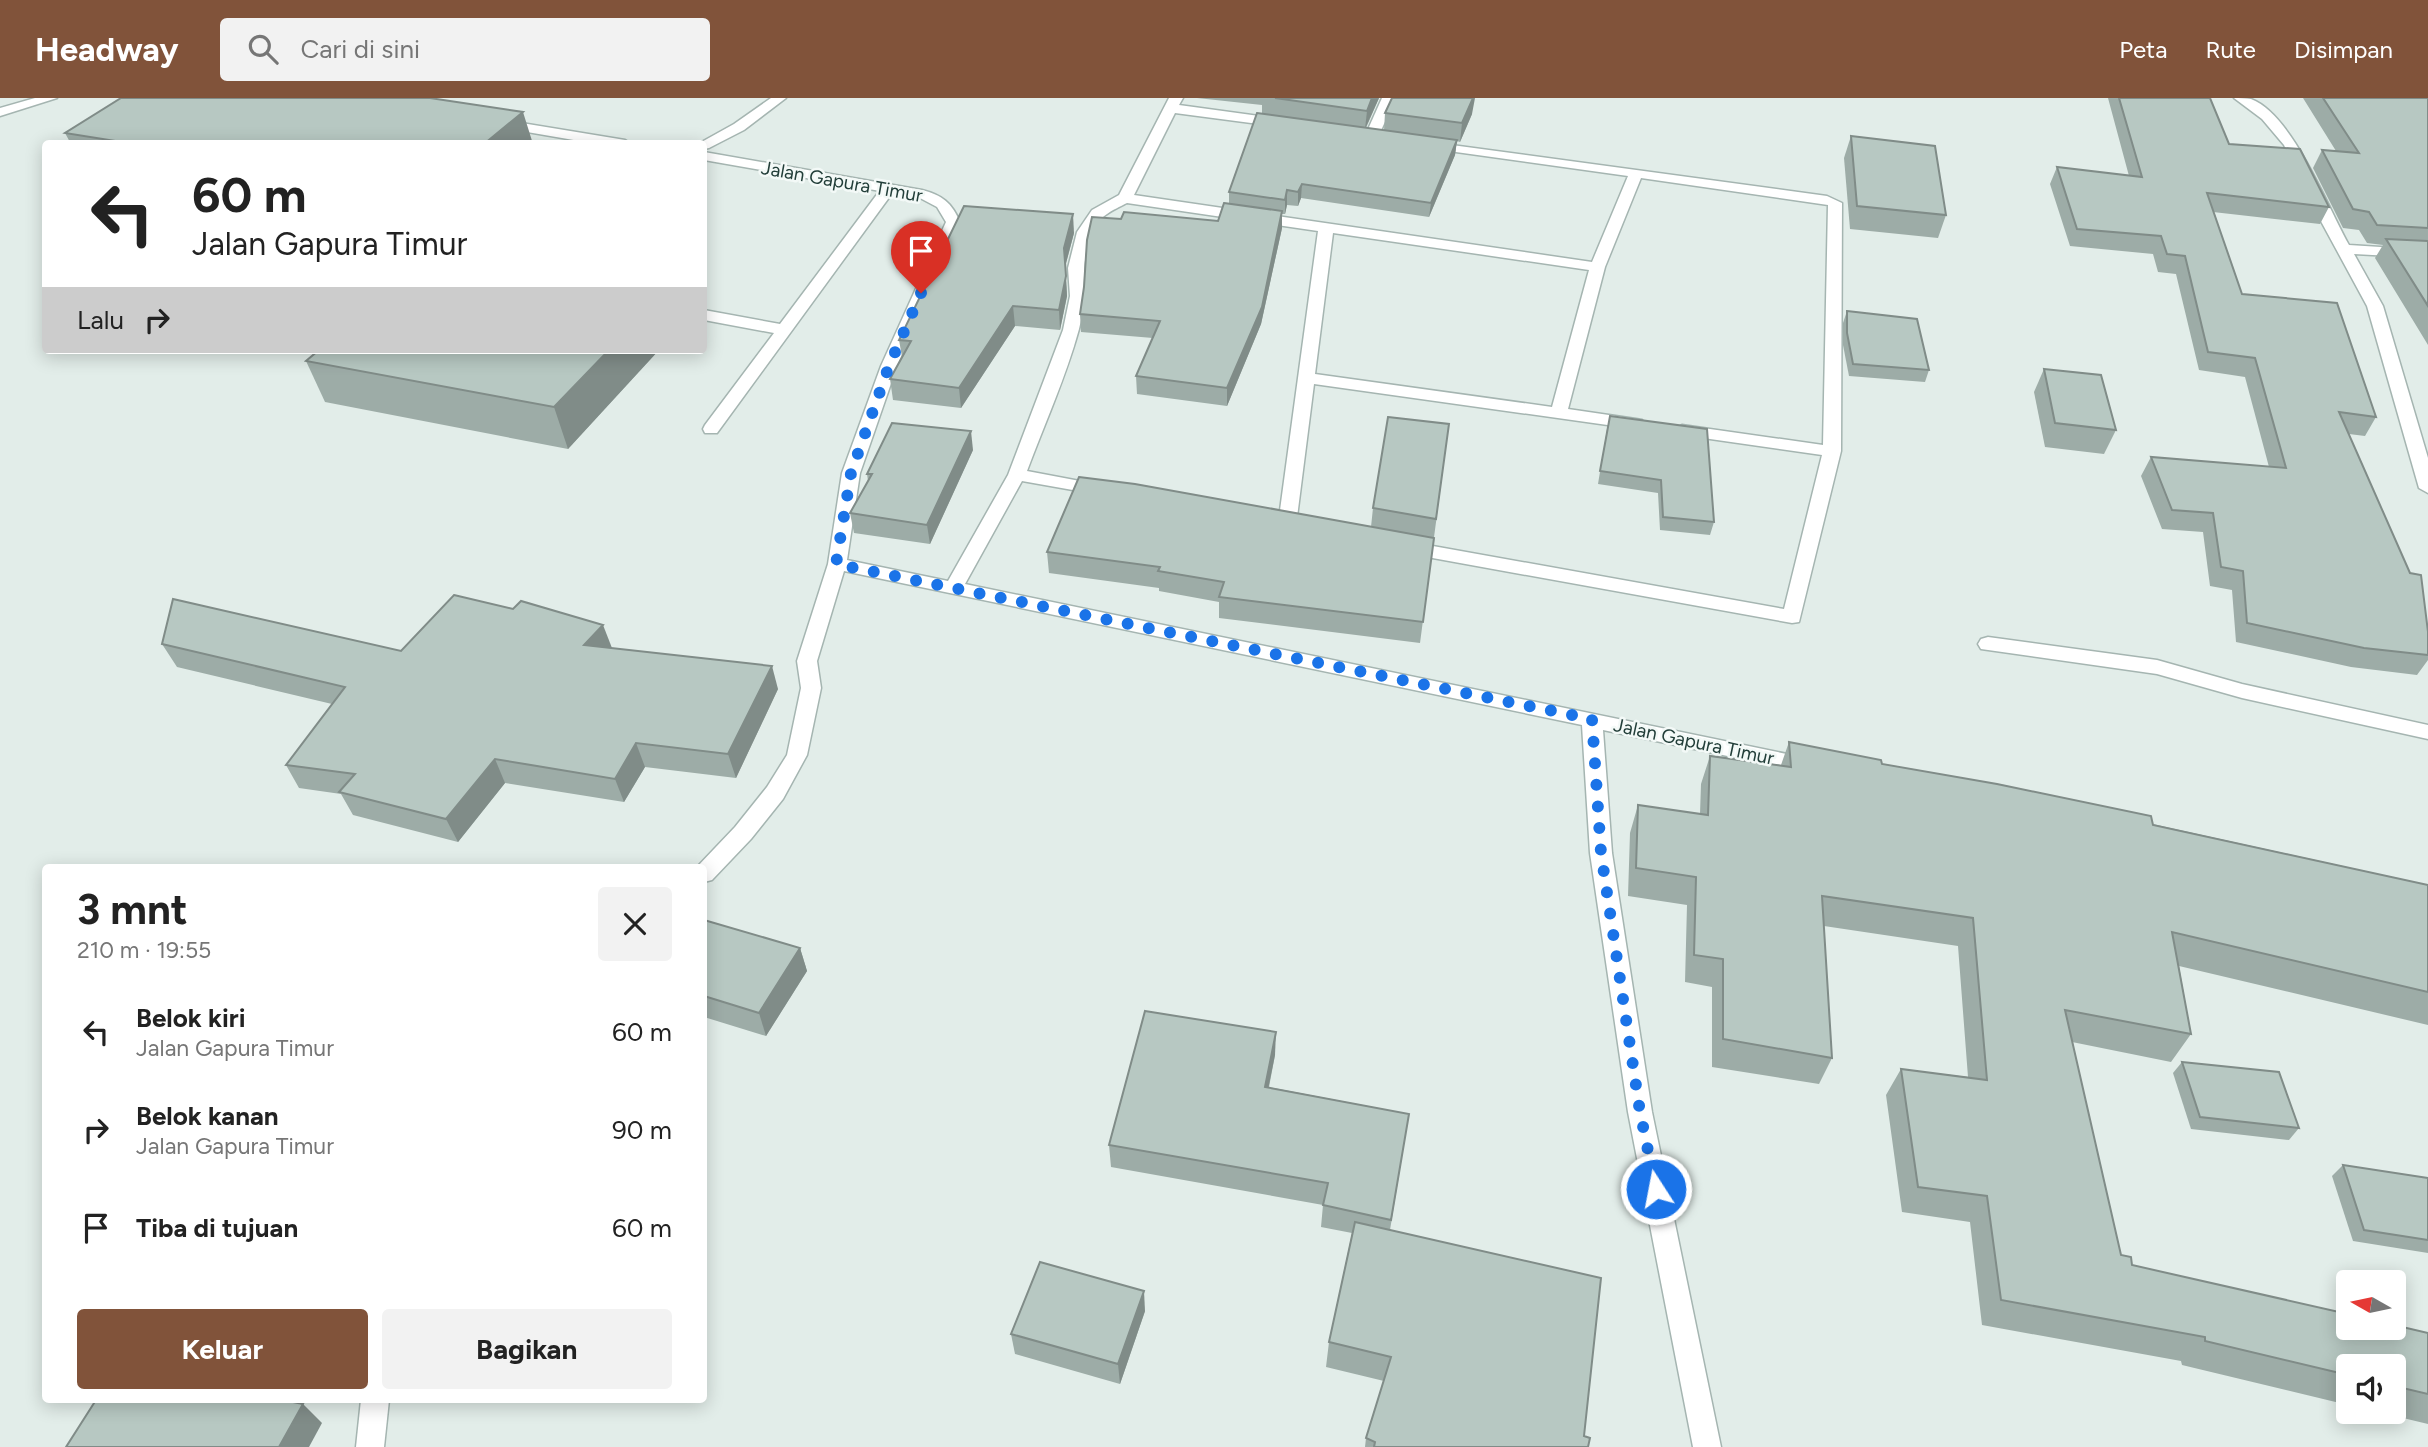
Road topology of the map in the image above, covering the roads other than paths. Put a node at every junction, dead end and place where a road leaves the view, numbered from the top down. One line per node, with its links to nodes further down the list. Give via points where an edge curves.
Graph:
1 (50, 98): 6 (street)
2 (779, 98): 12 (street)
3 (1389, 98): 9 (street)
4 (2241, 98): 18 (street, via 2267,116 2290,144)
5 (1173, 103): 8 (street); 16 (street)
6 (0, 112)
7 (490, 122): 10 (street)
8 (1298, 126)
9 (1372, 136)
10 (600, 140)
11 (1412, 142): 14 (street)
12 (707, 143)
13 (707, 157): 15 (street, Jalan Gapura Timur)
14 (1636, 174): 20 (street); 26 (street, via 1835,203)
15 (889, 188): 22 (street); 33 (street, Jalan Gapura Timur, via 938,199 953,222 889,366 851,473)
16 (1125, 198): 17 (street); 28 (street, via 1097,213 1084,232 1071,330)
17 (1326, 227): 20 (street); 23 (street)
18 (2345, 249): 19 (street); 27 (street, via 2375,306)
19 (2428, 254)
20 (1597, 267): 24 (street)
21 (707, 316): 22 (street)
22 (785, 330): 25 (street)
23 (1307, 378): 24 (street); 31 (street)
24 (1559, 413): 26 (street)
25 (710, 429)
26 (1832, 451): 32 (street, via 1792,617)
27 (2423, 456): 29 (street)
28 (1017, 475): 30 (street); 34 (street)
29 (2428, 488)
30 (1125, 495)
31 (1287, 525)
32 (1381, 542)
33 (836, 564): 34 (street, Jalan Gapura Timur); 39 (street, via 807,661 807,717 797,755 775,793)
34 (954, 587): 36 (street, Jalan Gapura Timur)
35 (1988, 644): 37 (street, via 2157,667 2242,691)
36 (1592, 719): 38 (street, Jalan Gapura Timur); 42 (street, via 1601,853 1640,1112)
37 (2428, 732)
38 (1821, 767)
39 (707, 871)
40 (375, 1403): 41 (street)
41 (370, 1447)
42 (1707, 1447)

